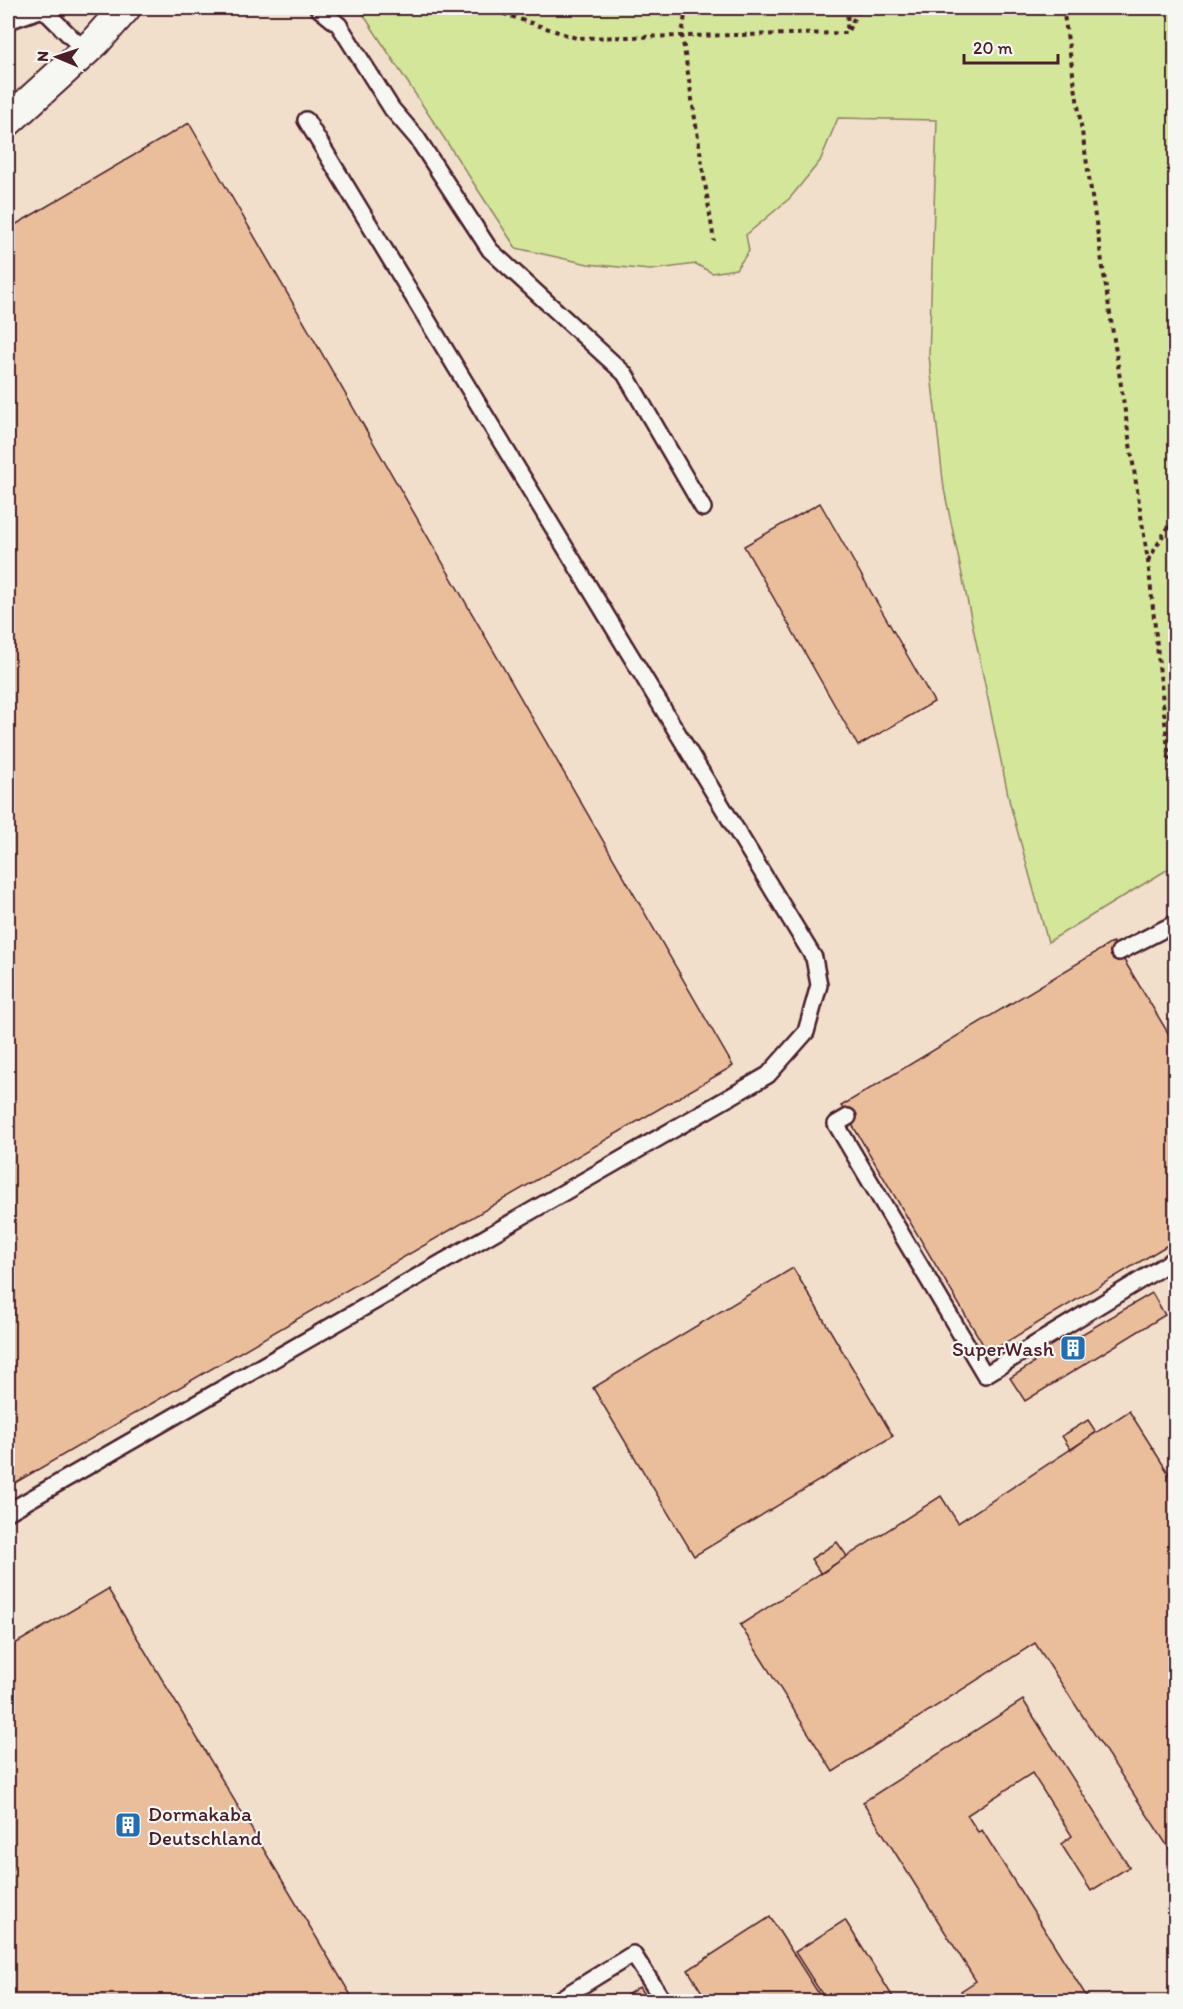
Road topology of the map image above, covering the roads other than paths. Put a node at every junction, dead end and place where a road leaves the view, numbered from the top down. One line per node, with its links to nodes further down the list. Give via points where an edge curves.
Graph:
1 (125, 8): 4 (street)
2 (318, 8): 7 (lane, via 339,24 392,109 417,138 490,250 625,374)
3 (8, 21): 4 (lane, via 43,9)
4 (85, 51): 6 (street)
5 (306, 120): 12 (lane, via 814,958 819,985 806,1032 768,1075)
6 (8, 121)
7 (703, 508)
8 (1176, 923): 9 (lane)
9 (1119, 952)
10 (848, 1117): 11 (lane, via 836,1124 985,1375 1170,1262)
11 (1176, 1269)
12 (8, 1512)
13 (555, 2001): 14 (lane, via 633,1954)
14 (664, 2001)

